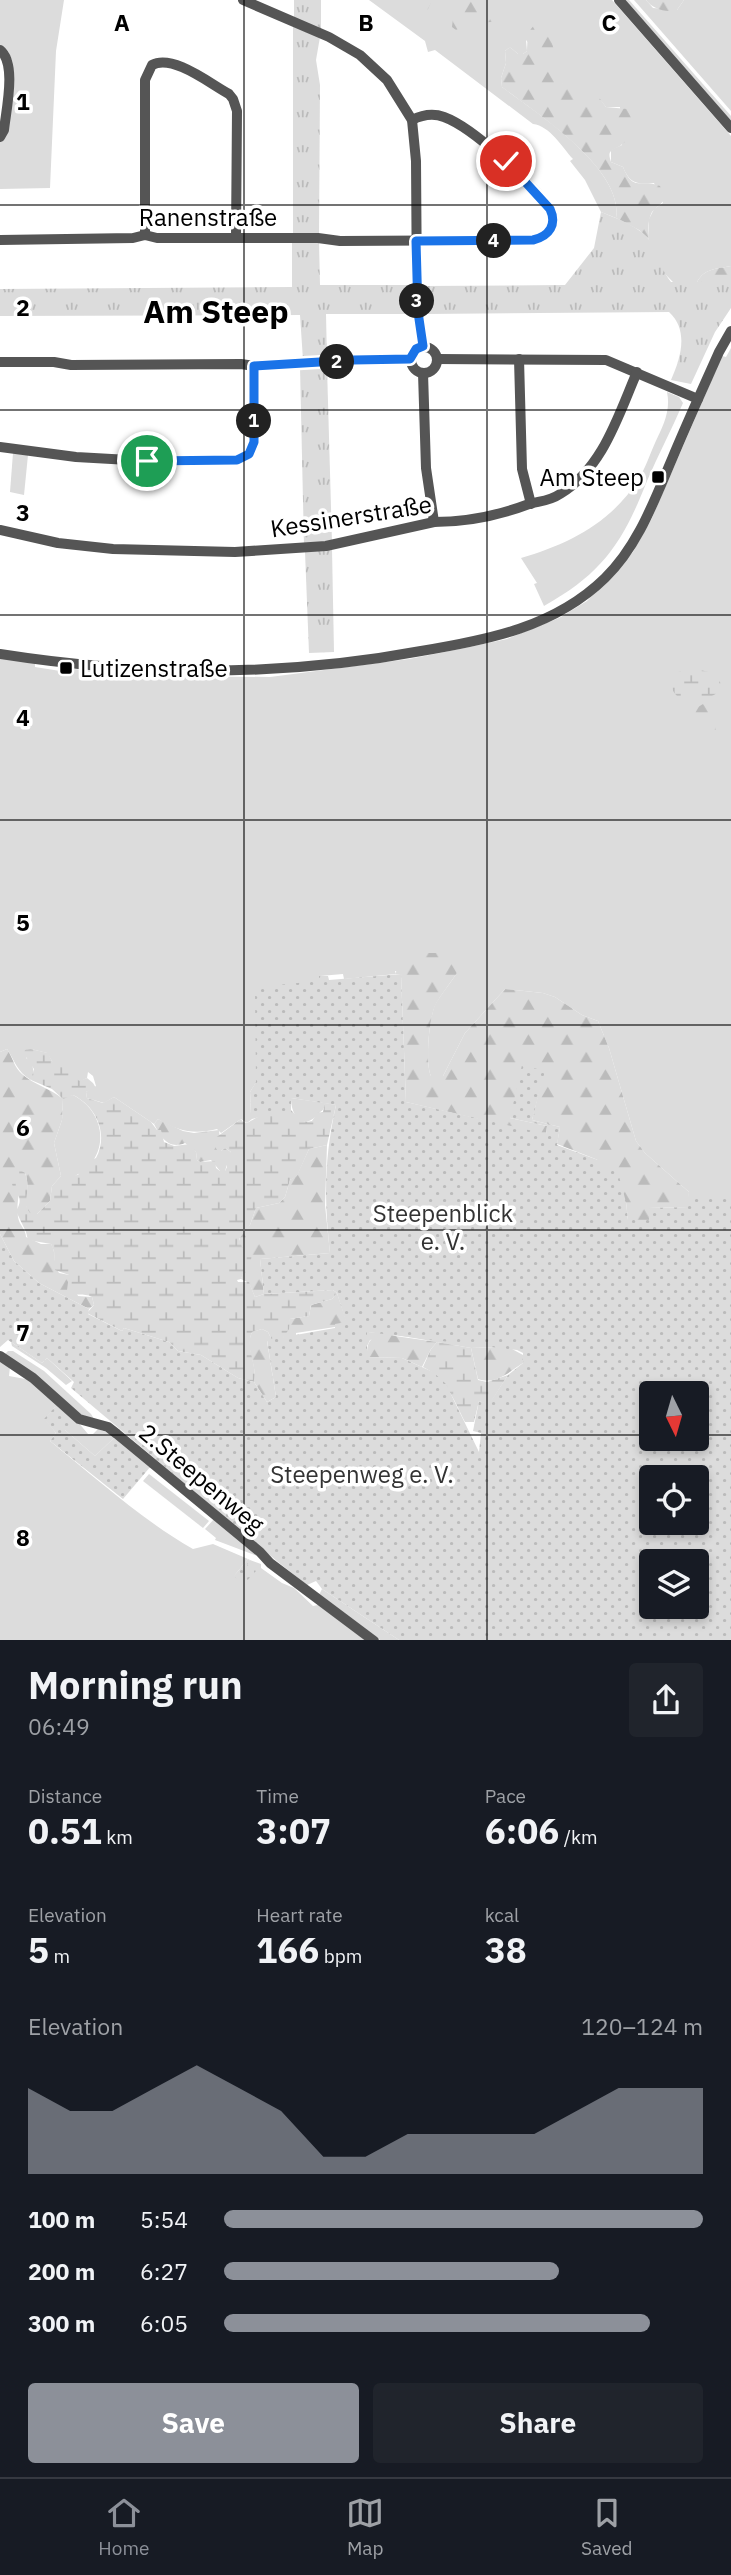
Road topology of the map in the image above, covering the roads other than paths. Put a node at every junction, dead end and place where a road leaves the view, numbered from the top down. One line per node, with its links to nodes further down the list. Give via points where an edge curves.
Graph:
1 (243, 0): 4 (street, via 360,55 387,80)
2 (619, 0): 5 (street)
3 (0, 50): 6 (street, via 9,62)
4 (412, 120): 10 (street); 10 (street, Ranenstraße, via 437,115 464,129 522,176 547,204 553,219 549,232 533,240)
5 (731, 128)
6 (0, 137)
7 (145, 235): 8 (street, Ranenstraße); 8 (street, via 145,80 152,65 162,61 233,99 237,111); 9 (street, Ranenstraße)
8 (236, 236): 10 (street, Ranenstraße)
9 (0, 240)
10 (416, 241): 12 (street)
11 (731, 331): 20 (street)
12 (423, 346): 13 (street); 14 (street, via 431,348)
13 (410, 359): 17 (street); 19 (street, via 412,367)
14 (437, 359): 15 (street); 19 (street, via 431,371)
15 (519, 359): 18 (street, via 606,360); 22 (street, via 523,469)
16 (0, 362): 17 (street)
17 (254, 366): 21 (street, via 254,442 242,459 147,461)
18 (636, 372): 20 (street); 22 (street, Kessinerstraße, via 592,465 561,494)
19 (423, 373): 23 (street, via 426,468)
20 (698, 399): 25 (street, via 648,514 620,561 569,606 527,627 388,657 267,670 157,670)
21 (0, 447)
22 (531, 504): 23 (street, Kessinerstraße, via 513,511)
23 (434, 522): 24 (street, Kessinerstraße, via 337,544 234,552 113,549)
24 (0, 530)
25 (0, 654)
26 (0, 1356): 27 (street, 2.Steepenweg, via 79,1419 117,1434 270,1563)
27 (374, 1640)

